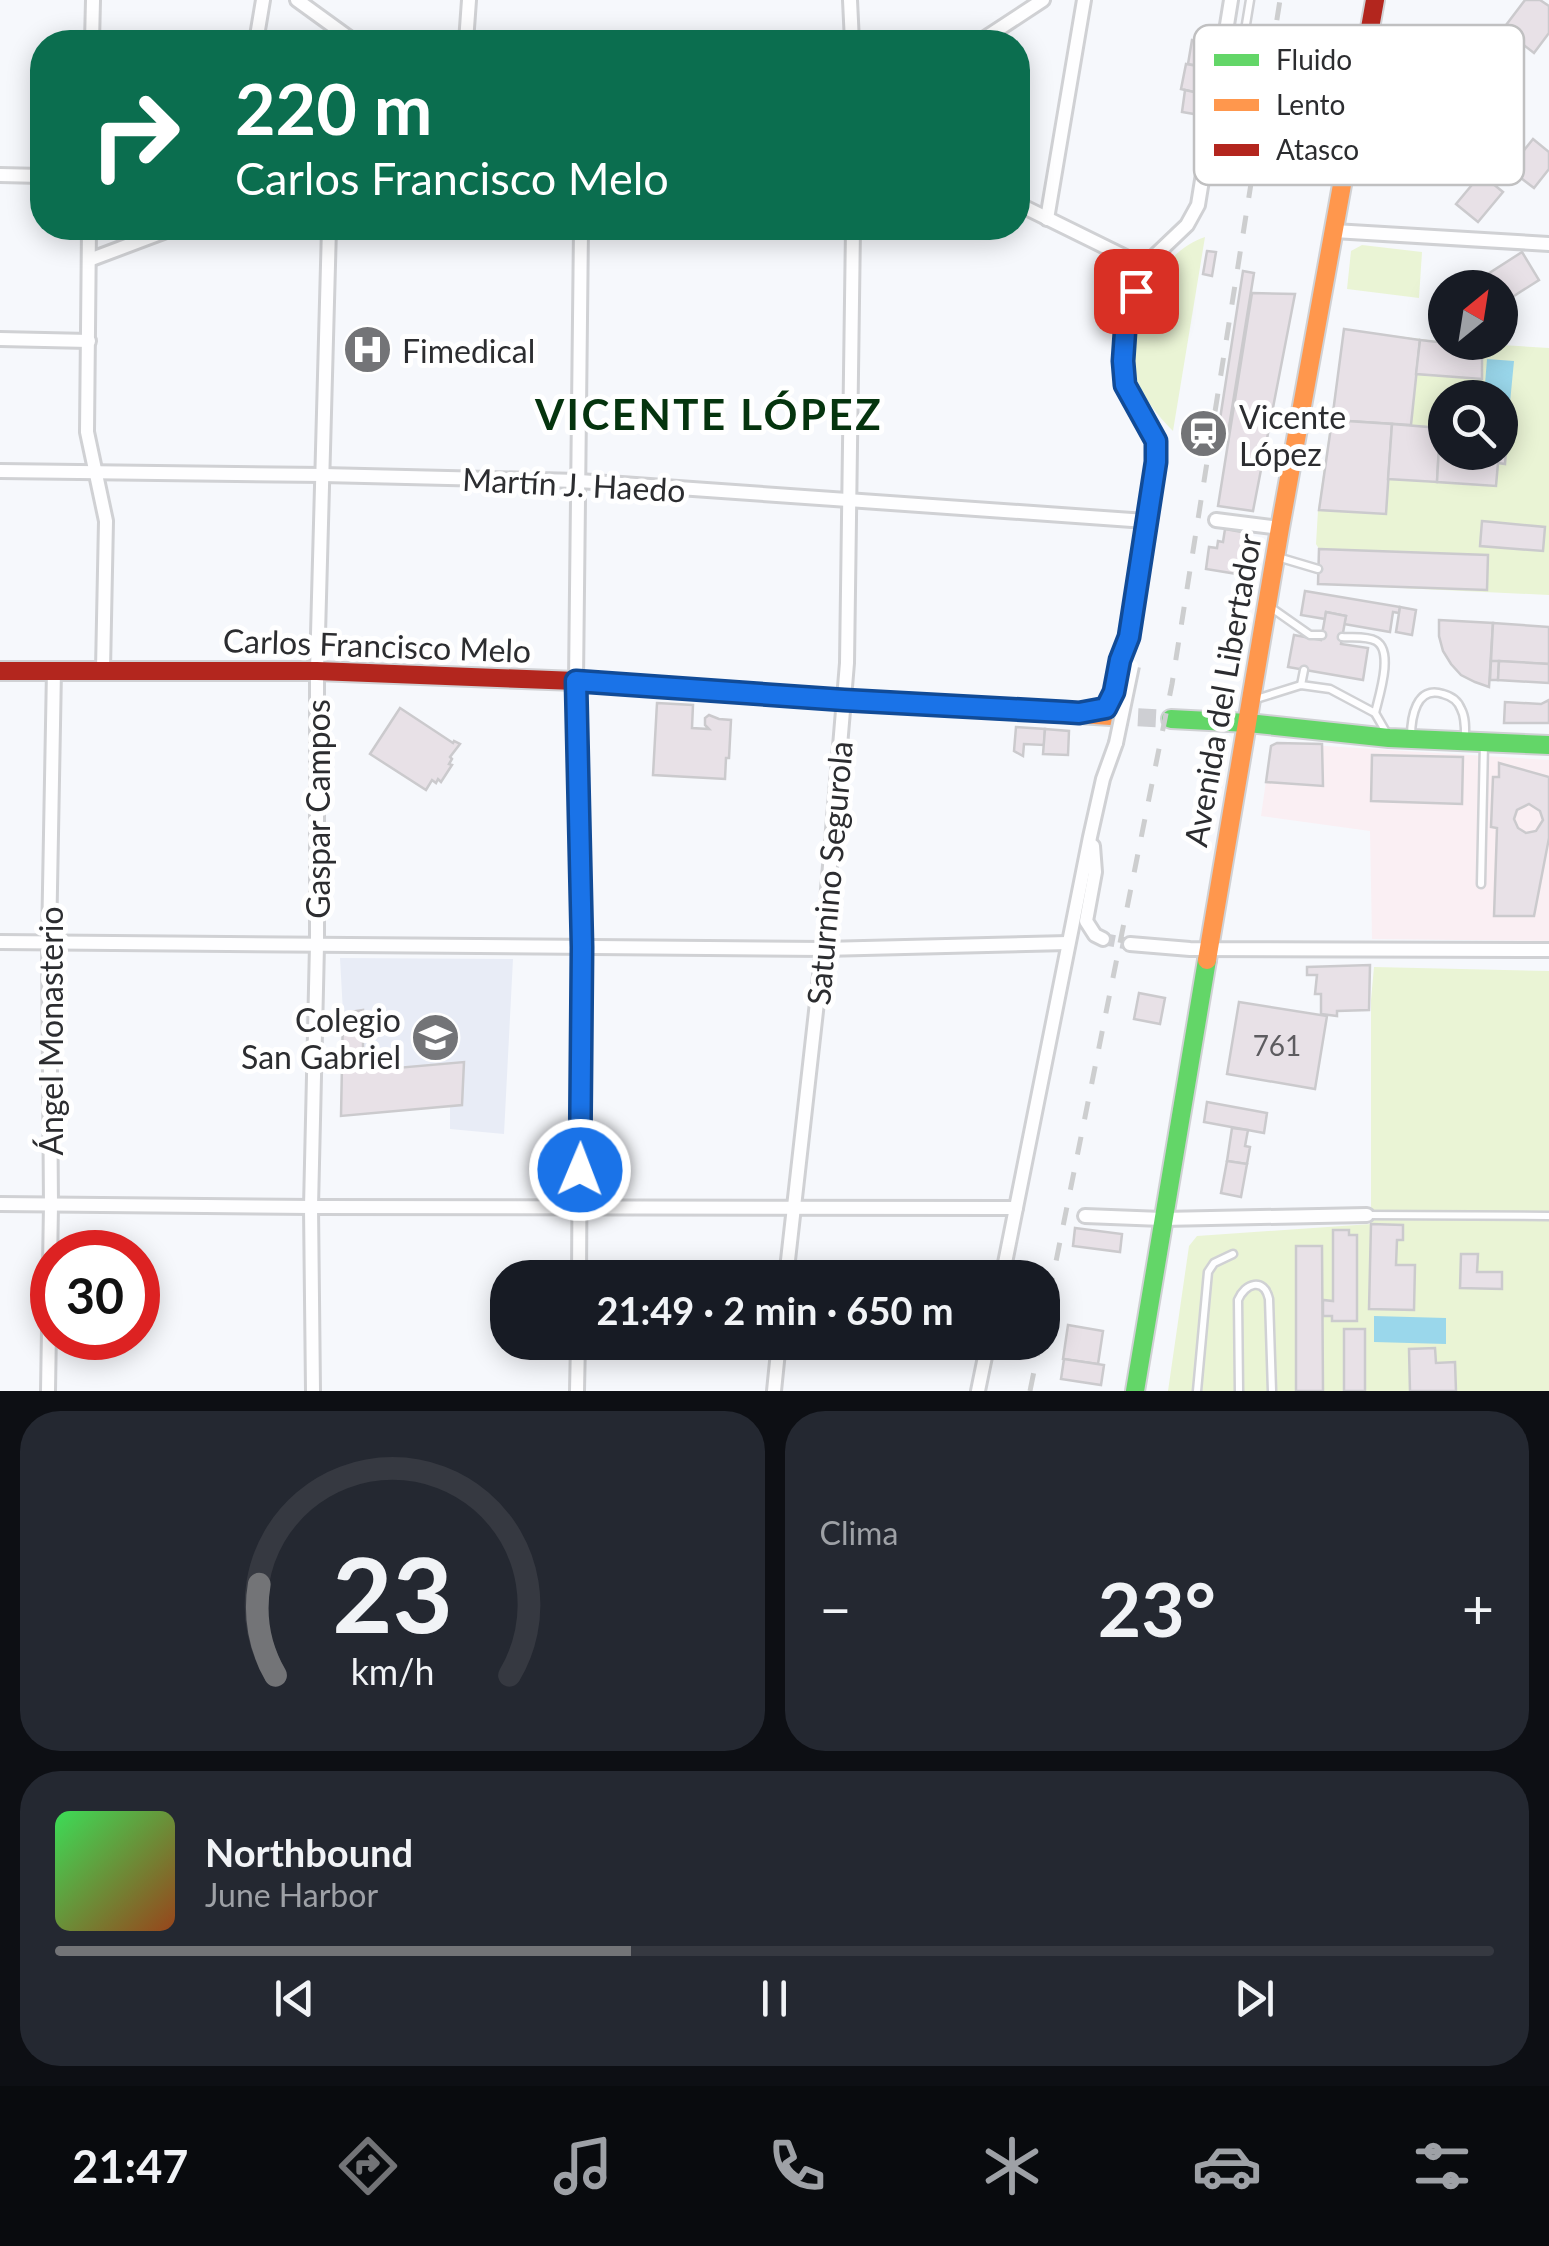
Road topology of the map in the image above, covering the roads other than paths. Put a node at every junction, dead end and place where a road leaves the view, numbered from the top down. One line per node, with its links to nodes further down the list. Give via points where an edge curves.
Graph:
1 (92, 0): 14 (street)
2 (263, 0): 15 (street)
3 (297, 0): 16 (street)
4 (470, 0): 17 (street)
5 (850, 0): 18 (street)
6 (1043, 0): 19 (street)
7 (1084, 0): 25 (street)
8 (1232, 0): 11 (street)
9 (1250, 0): 12 (lane)
10 (1375, 0): 13 (street, Avenida del Libertador)
11 (1228, 25)
12 (1246, 25)
13 (1371, 25)
14 (92, 30)
15 (258, 30)
16 (338, 30)
17 (467, 30)
18 (851, 30)
19 (997, 30)
20 (0, 175): 21 (street)
21 (30, 176)
22 (1201, 185): 34 (street, via 1187,225)
23 (1342, 185): 26 (street, Avenida del Libertador)
24 (1030, 210): 25 (street)
25 (1048, 219): 34 (street)
26 (1334, 231): 32 (street); 44 (street, Avenida del Libertador)
27 (88, 240): 33 (street)
28 (142, 240): 33 (street)
29 (330, 240): 39 (street, Gaspar Campos)
30 (581, 240): 40 (street)
31 (854, 240): 41 (street, Saturnino Segurola)
32 (1549, 244)
33 (89, 260): 36 (street)
34 (1144, 266): 42 (street, via 1123,361 1125,385 1156,441)
35 (0, 339): 36 (street)
36 (89, 341): 38 (street, via 87,432)
37 (0, 471): 38 (street, Martín J. Haedo)
38 (96, 472): 39 (street, Martín J. Haedo); 51 (street, via 106,521)
39 (324, 474): 40 (street, Martín J. Haedo); 55 (street, Gaspar Campos)
40 (579, 482): 41 (street, Martín J. Haedo); 56 (street)
41 (850, 500): 42 (street, Martín J. Haedo); 58 (street, Saturnino Segurola)
42 (1146, 520): 49 (street)
43 (1216, 520): 44 (street)
44 (1280, 528): 45 (street, Avenida del Libertador)
45 (1276, 557): 46 (lane); 47 (street, Avenida del Libertador)
46 (1318, 569)
47 (1268, 605): 48 (lane, via 1310,636); 59 (street, Avenida del Libertador)
48 (1322, 636)
49 (1129, 637): 60 (street, via 1109,705); 70 (street, bridge, via 1132,666)
50 (1342, 637): 61 (lane, via 1373,639 1386,657)
51 (102, 669): 52 (street, Carlos Francisco Melo); 55 (street, Carlos Francisco Melo)
52 (54, 670): 54 (street, Carlos Francisco Melo); 74 (street, Ángel Monasterio)
53 (1304, 670): 57 (lane)
54 (0, 671)
55 (317, 671): 56 (street, Carlos Francisco Melo); 77 (street, Gaspar Campos)
56 (576, 681): 58 (street, Carlos Francisco Melo); 78 (street)
57 (1301, 685): 59 (lane); 61 (lane, via 1330,689)
58 (844, 700): 60 (street, Carlos Francisco Melo); 80 (street, Saturnino Segurola)
59 (1252, 700): 64 (street, Avenida del Libertador)
60 (1079, 713): 62 (street, Carlos Francisco Melo)
61 (1375, 713): 65 (lane)
62 (1111, 716)
63 (1171, 719): 64 (street)
64 (1248, 724): 65 (street); 79 (street, Avenida del Libertador)
65 (1388, 738): 66 (street)
66 (1411, 738): 67 (street); 67 (lane, via 1420,699 1437,692 1461,707)
67 (1465, 741): 68 (street)
68 (1484, 742): 69 (street); 71 (lane)
69 (1549, 745)
70 (1090, 837): 72 (street, via 1095,872 1086,921); 75 (street)
71 (1481, 884)
72 (1103, 939)
73 (0, 942): 74 (street)
74 (48, 943): 77 (street); 83 (street, Ángel Monasterio)
75 (1068, 943): 80 (street); 87 (street)
76 (1130, 944): 79 (street)
77 (317, 945): 78 (street); 85 (street, Gaspar Campos)
78 (582, 947): 80 (street); 86 (street)
79 (1208, 948): 81 (street); 91 (street, Avenida del Libertador)
80 (824, 950): 84 (street, Saturnino Segurola)
81 (1549, 950)
82 (0, 1204): 83 (street)
83 (51, 1206): 85 (street); 99 (street, Ángel Monasterio)
84 (794, 1206): 86 (street); 87 (street); 94 (street, Saturnino Segurola)
85 (311, 1207): 86 (street); 100 (street, Gaspar Campos)
86 (579, 1207): 93 (street)
87 (1016, 1208): 95 (street)
88 (1367, 1215): 90 (lane); 91 (street)
89 (1085, 1216): 91 (street)
90 (1549, 1216)
91 (1162, 1219): 104 (street, Avenida del Libertador)
92 (1233, 1254): 105 (lane, via 1208,1272)
93 (578, 1260)
94 (788, 1260)
95 (1006, 1260)
96 (578, 1360): 101 (street)
97 (777, 1360): 102 (street)
98 (984, 1360): 103 (street)
99 (48, 1391)
100 (313, 1391)
101 (577, 1391)
102 (774, 1391)
103 (978, 1391)
104 (1135, 1391)
105 (1198, 1391)
106 (1239, 1391): 107 (lane, via 1238,1300 1250,1285 1260,1284 1270,1299)
107 (1272, 1391)

